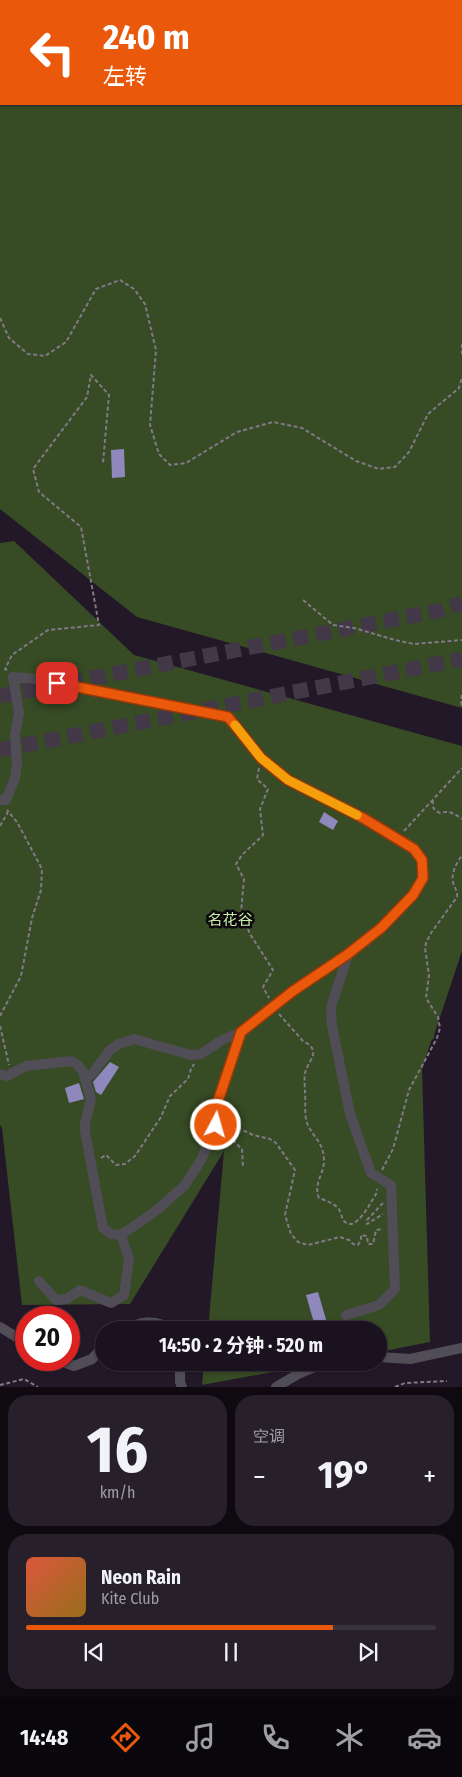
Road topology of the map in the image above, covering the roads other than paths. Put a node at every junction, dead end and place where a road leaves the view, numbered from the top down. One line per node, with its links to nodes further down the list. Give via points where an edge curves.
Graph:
1 (3, 800): 2 (street, via 15,778 17,765 15,735 20,714 13,677 38,679 228,717 261,758 288,780 363,818 414,849 422,860 423,878 413,895 381,928)
2 (348, 954): 3 (street); 8 (street, via 331,1007 332,1026 350,1114 371,1173 391,1186 395,1289 380,1305)
3 (241, 1032): 5 (street, via 201,1054 191,1056 134,1039 110,1050); 6 (street, via 215,1110 216,1125 201,1160 185,1185 158,1210)
4 (0, 1074): 5 (street, via 7,1076 26,1066 71,1061 78,1065)
5 (85, 1079): 6 (street, via 91,1099 85,1131 103,1228 111,1234)
6 (122, 1235): 7 (street, via 129,1259 124,1295 111,1303 80,1290 67,1299 56,1300)
7 (39, 1281)
8 (346, 1315)
9 (0, 1327): 10 (street)
10 (15, 1336)
11 (462, 1348): 13 (street, via 410,1359)
12 (95, 1356): 14 (street)
13 (387, 1358)
14 (80, 1364)
15 (180, 1371): 17 (street)
16 (305, 1371): 18 (street)
17 (182, 1387)
18 (276, 1387)

